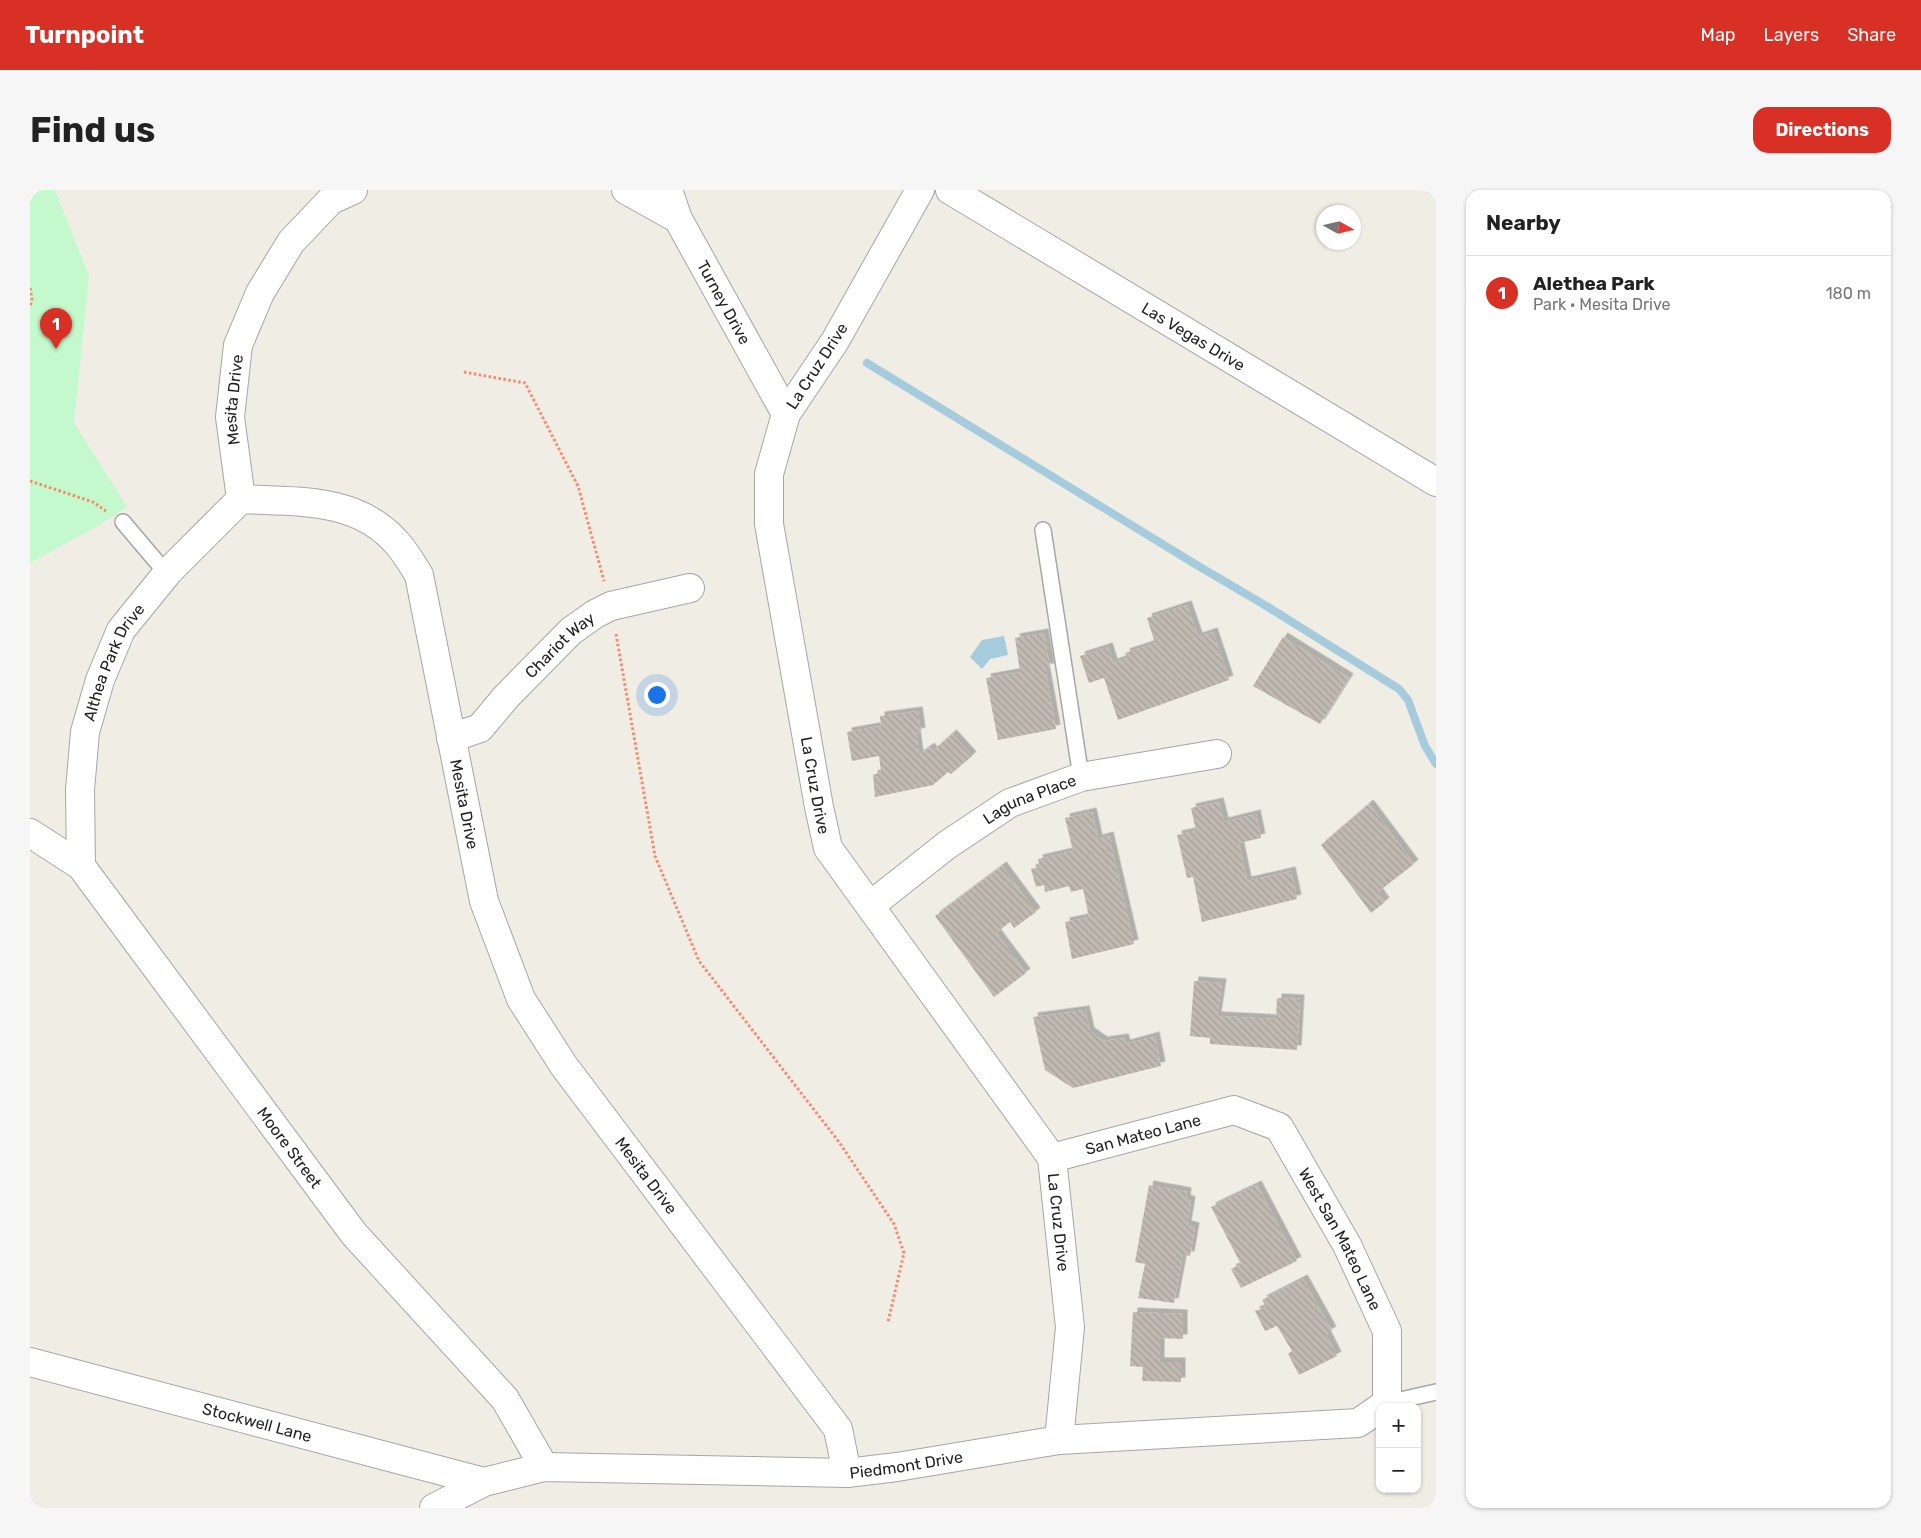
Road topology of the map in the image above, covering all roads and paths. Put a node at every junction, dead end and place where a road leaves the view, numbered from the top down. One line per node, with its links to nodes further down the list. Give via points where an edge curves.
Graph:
1 (626, 190): 6 (street)
2 (668, 190): 6 (street, Turney Drive)
3 (920, 190): 10 (street, La Cruz Drive, via 835,341)
4 (950, 190): 12 (street, Las Vegas Drive)
5 (336, 193): 13 (street, Mesita Drive, via 291,242 260,293 238,345 230,417)
6 (678, 219): 10 (street, Turney Drive)
7 (30, 288): 8 (path)
8 (30, 306)
9 (464, 372): 18 (path, via 525,382 578,486)
10 (786, 414): 24 (street, La Cruz Drive, via 769,474 769,524 828,848)
11 (30, 481): 14 (path, via 93,502)
12 (1436, 482)
13 (241, 499): 16 (street, Althea Park Drive); 19 (street, Mesita Drive, via 313,502 343,508 372,521 397,543 419,574)
14 (123, 522): 16 (lane)
15 (1043, 530): 21 (lane)
16 (167, 574): 23 (street, Althea Park Drive, via 121,630 100,680 85,732 80,790)
17 (690, 588): 18 (street, Chariot Way)
18 (611, 606): 19 (street, Chariot Way, via 571,631 480,728); 27 (path, via 656,856 699,961 839,1142 894,1224 904,1253)
19 (452, 738): 35 (street, Mesita Drive, via 484,901 520,999 564,1066 838,1429)
20 (1217, 754): 21 (street, Laguna Place)
21 (1080, 777): 24 (street, Laguna Place, via 1010,804 947,845)
22 (30, 833): 23 (street, Moore Street)
23 (81, 866): 34 (street, Moore Street, via 354,1234 505,1399)
24 (871, 905): 26 (street, La Cruz Drive)
25 (1234, 1110): 26 (street, San Mateo Lane); 30 (street, West San Mateo Lane, via 1279,1127 1347,1245 1387,1331)
26 (1052, 1158): 33 (street, La Cruz Drive, via 1070,1327)
27 (888, 1322)
28 (30, 1362): 36 (street, Stockwell Lane)
29 (1436, 1392): 31 (lane)
30 (1382, 1403)
31 (1394, 1403)
32 (1376, 1410): 33 (street, Piedmont Drive, via 1358,1423)
33 (1059, 1440): 35 (street, Piedmont Drive)
34 (544, 1467): 35 (street, Piedmont Drive); 36 (street, Piedmont Drive)
35 (847, 1473)
36 (484, 1482): 37 (street, Piedmont Drive)
37 (434, 1508)

